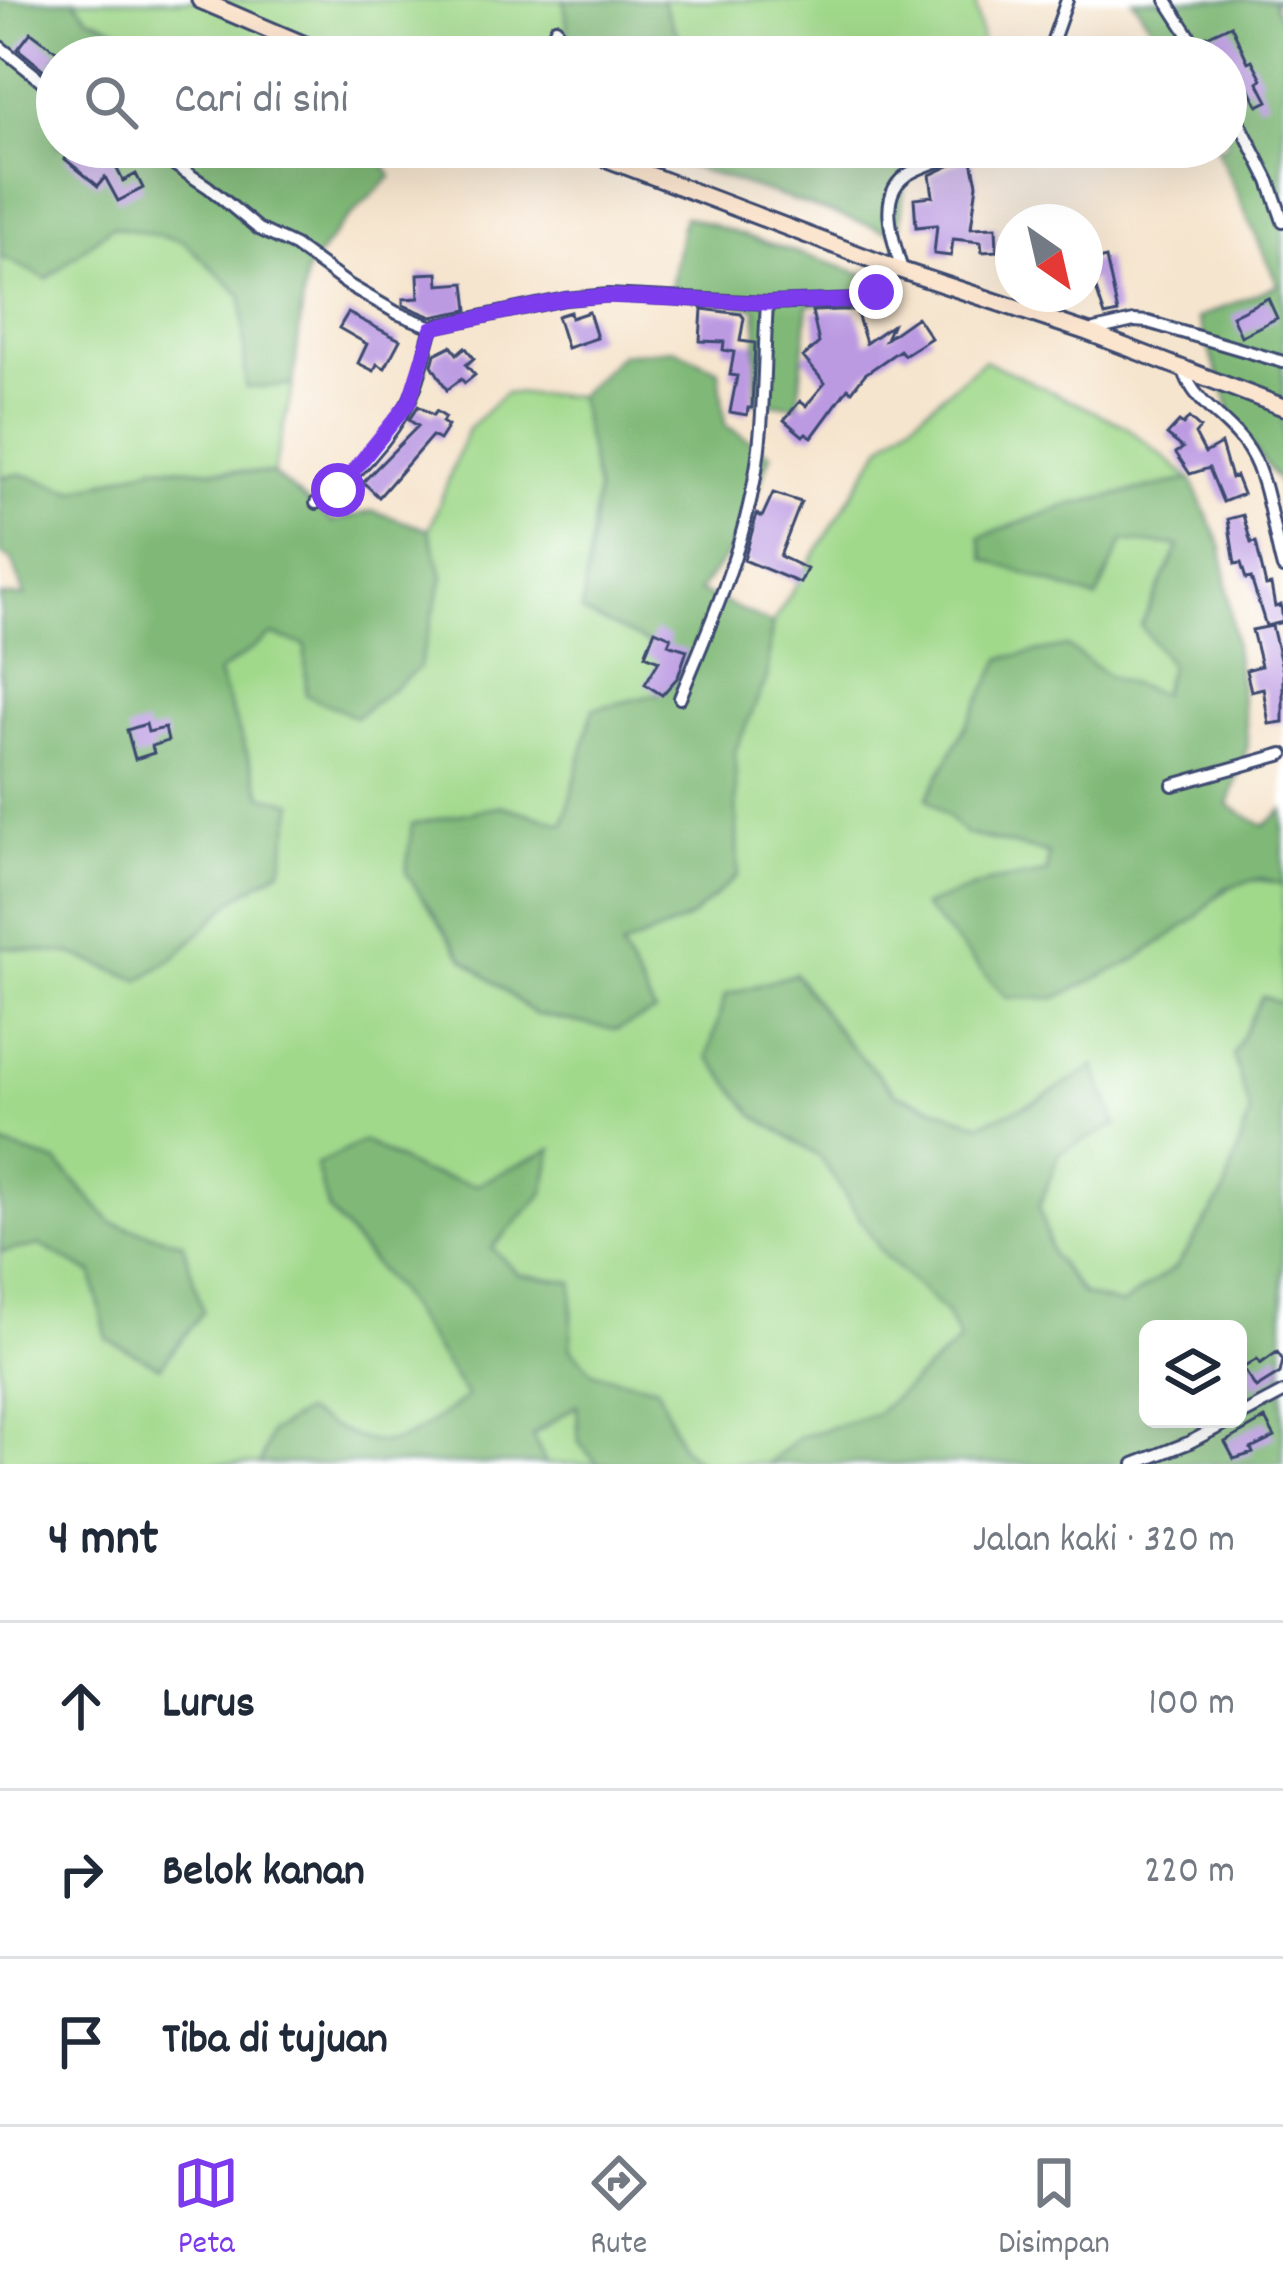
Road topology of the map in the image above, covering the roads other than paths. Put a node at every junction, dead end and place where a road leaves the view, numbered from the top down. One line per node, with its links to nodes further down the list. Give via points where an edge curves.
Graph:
1 (200, 0): 5 (main road)
2 (1067, 0): 7 (street)
3 (1166, 0): 8 (street)
4 (556, 28): 6 (street)
5 (284, 36)
6 (552, 36)
7 (1054, 36)
8 (1189, 36)
9 (0, 47): 10 (street)
10 (36, 76)
11 (1247, 136): 15 (street)
12 (180, 168): 18 (street, via 259,229)
13 (632, 168): 16 (main road)
14 (925, 168): 16 (street, via 892,193)
15 (1283, 220)
16 (899, 269): 17 (street, via 860,300); 19 (main road)
17 (767, 303): 18 (street, via 565,299); 25 (street, via 752,496)
18 (432, 328): 23 (street, via 400,416 350,480)
19 (1087, 332): 20 (street, via 1148,322); 21 (main road)
20 (1283, 362)
21 (1184, 371): 22 (main road); 24 (street, via 1198,400 1255,460)
22 (1283, 407)
23 (316, 503)
24 (1283, 568)
25 (680, 698)
26 (1283, 754): 27 (street)
27 (1173, 785)
28 (1283, 1394): 29 (street)
29 (1247, 1412)
30 (1217, 1428): 31 (street)
31 (1134, 1464)

